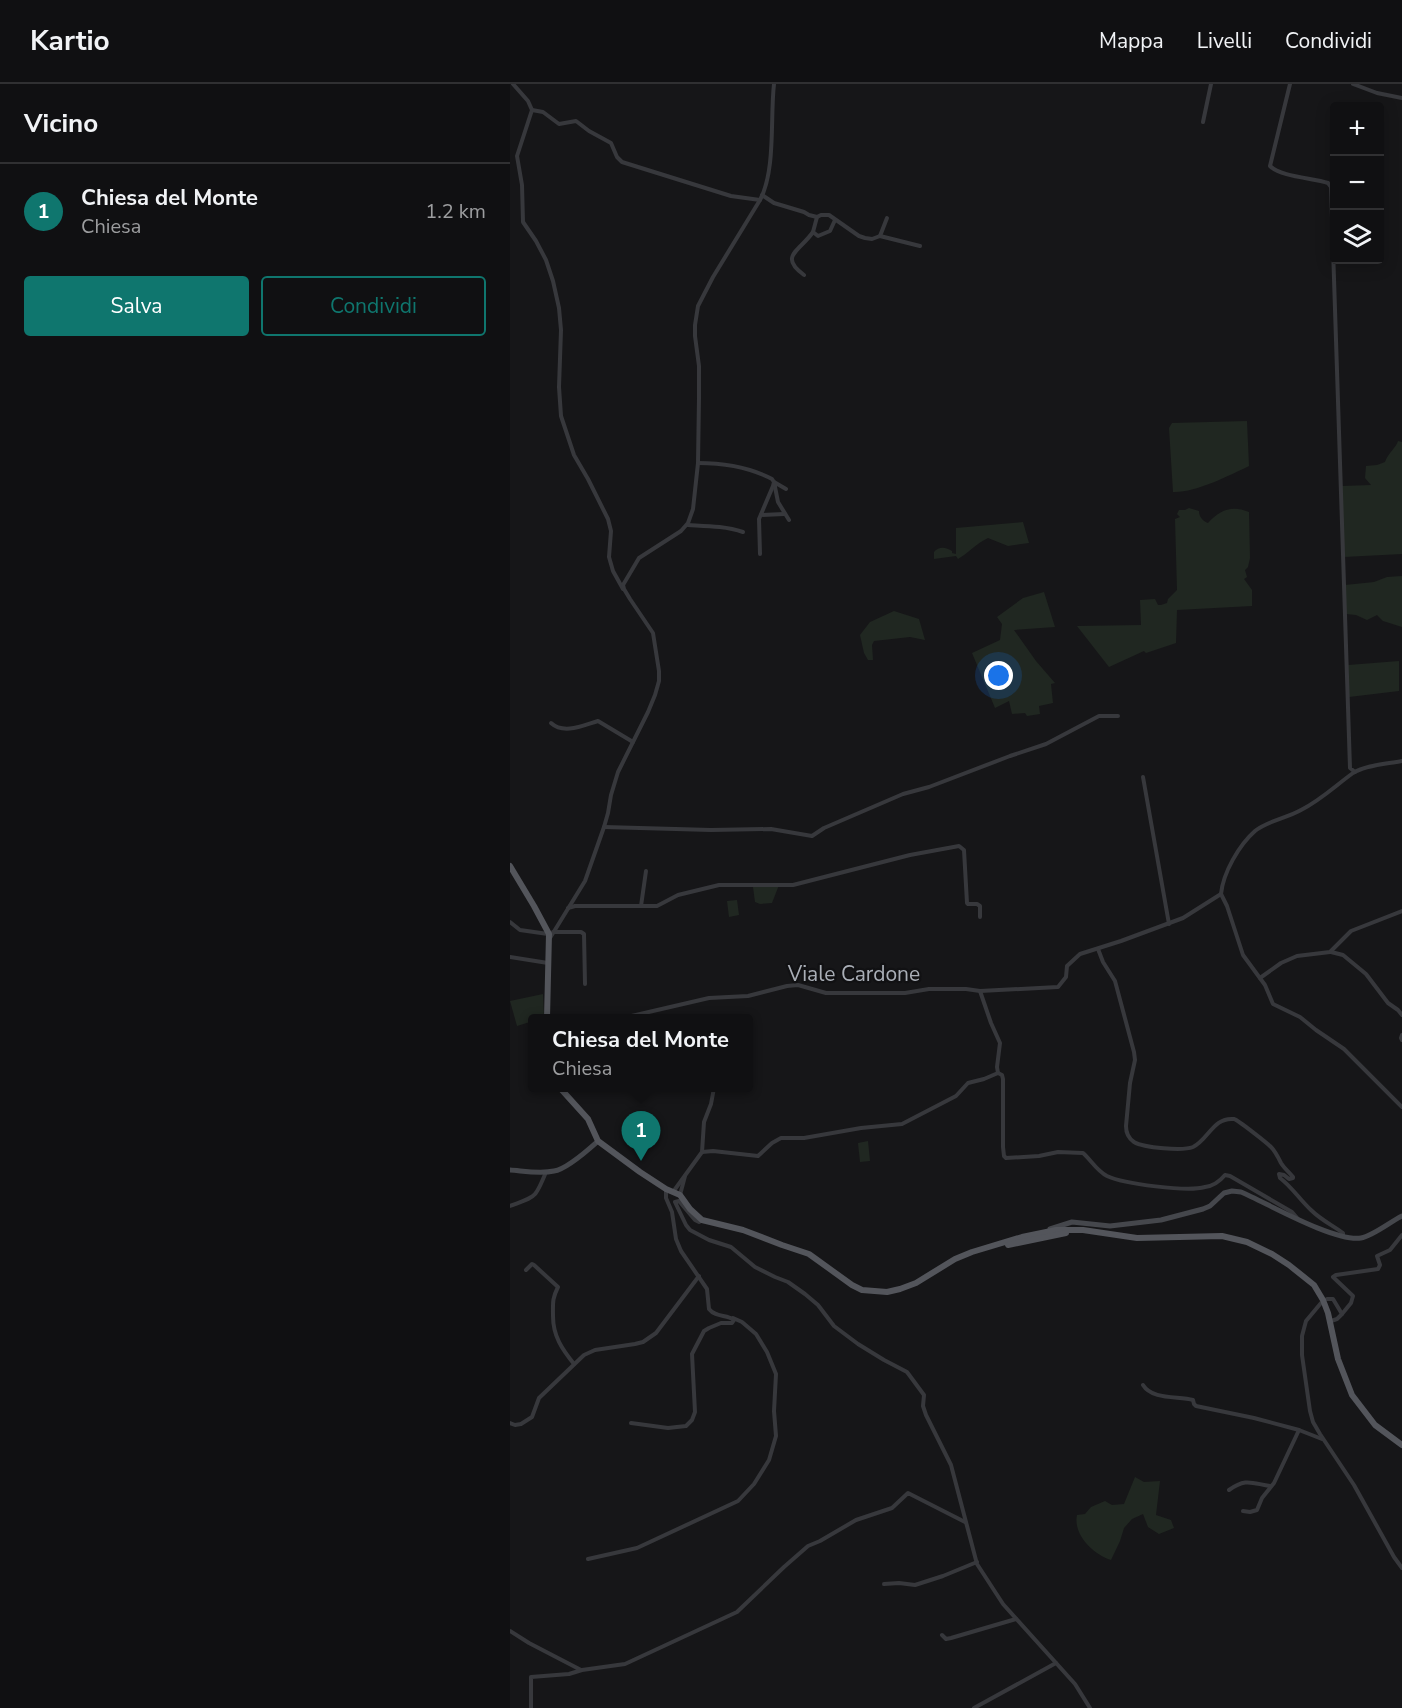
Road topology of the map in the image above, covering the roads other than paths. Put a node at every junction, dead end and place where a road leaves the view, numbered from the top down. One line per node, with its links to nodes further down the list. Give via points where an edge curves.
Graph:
1 (513, 84): 9 (street)
2 (774, 84): 11 (street, via 768,175)
3 (1211, 84): 10 (street)
4 (1290, 84): 34 (street, via 1270,166 1331,187 1350,768)
5 (1353, 84): 7 (street)
6 (1372, 84): 7 (street)
7 (1370, 91): 8 (street)
8 (1402, 98)
9 (532, 110): 12 (street, via 543,112 559,124 576,121 611,142 622,162 731,196); 29 (street, via 517,156 523,222 546,260 559,309 561,416 574,455 608,519 609,557)
10 (1203, 122)
11 (762, 195): 12 (street); 13 (street)
12 (760, 200): 20 (street, via 698,306)
13 (817, 217): 15 (street, via 826,214); 16 (street)
14 (887, 218): 17 (street)
15 (835, 220): 16 (street, via 826,233 818,236); 17 (street, via 859,236)
16 (813, 232): 19 (street, via 792,256 793,267)
17 (880, 236): 18 (street)
18 (920, 246)
19 (804, 275)
20 (698, 463): 21 (street, via 723,463); 26 (street, via 693,509)
21 (774, 482): 22 (street); 23 (street); 24 (street)
22 (786, 489)
23 (784, 514): 24 (street); 25 (street)
24 (760, 515): 28 (street)
25 (789, 520)
26 (687, 525): 27 (street); 29 (street, via 639,558 624,581)
27 (743, 532)
28 (760, 554)
29 (624, 589): 32 (street, via 653,633 659,671 655,695)
30 (1118, 716): 36 (street, via 1099,717 1046,744 903,794 812,836 771,829)
31 (551, 723): 32 (street, via 555,728 564,728 598,721)
32 (633, 742): 36 (street, via 616,780)
33 (1402, 761): 34 (street)
34 (1355, 772): 39 (street, via 1325,797 1257,830 1225,874)
35 (1143, 777): 45 (street)
36 (604, 827): 41 (street, via 585,881)
37 (510, 866): 46 (main road)
38 (646, 871): 40 (street)
39 (1221, 894): 45 (street); 51 (street, via 1243,955)
40 (641, 906): 41 (street); 43 (street, via 657,906 678,895 719,885 793,885 959,846 964,850 967,903 980,906)
41 (567, 908): 46 (street)
42 (1402, 911): 48 (street, via 1351,931)
43 (981, 917)
44 (510, 922): 46 (street, via 520,930)
45 (1169, 924): 47 (street)
46 (550, 935): 50 (main road); 52 (street, via 584,933)
47 (1098, 949): 53 (street, Viale Cardone, via 1080,954 1067,966 1066,977 1058,987); 74 (street, via 1115,981 1134,1052 1126,1126 1130,1139 1144,1146 1186,1149 1198,1144 1217,1123 1241,1121 1270,1145 1293,1177 1280,1174 1280,1178 1313,1212)
48 (1330, 952): 51 (street, via 1297,956); 56 (street, via 1343,955 1366,974 1388,1004)
49 (510, 957): 50 (street)
50 (549, 963): 54 (main road)
51 (1260, 978): 62 (street, via 1273,1004 1300,1017 1344,1049)
52 (585, 984)
53 (980, 991): 55 (street, Viale Cardone, via 826,993 798,985 748,996 709,998); 59 (street, via 1000,1043)
54 (547, 1014)
55 (639, 1014)
56 (1402, 1015)
57 (1402, 1035): 58 (street)
58 (1402, 1040)
59 (998, 1073): 64 (street, via 968,1083 956,1096 902,1124 781,1138 758,1156); 71 (street, via 1002,1075 1004,1089 1004,1156 1083,1153 1109,1177 1189,1190 1230,1176)
60 (564, 1092): 63 (main road, via 588,1119)
61 (713, 1092): 64 (street, via 704,1122)
62 (1402, 1107)
63 (598, 1141): 66 (street, via 565,1167); 67 (main road)
64 (702, 1152): 68 (street, via 686,1173)
65 (510, 1170): 66 (street)
66 (546, 1172): 69 (street, via 537,1194)
67 (666, 1189): 68 (main road); 78 (street, via 676,1239)
68 (677, 1194): 72 (main road)
69 (510, 1206)
70 (1402, 1216): 74 (street, via 1361,1238)
71 (1298, 1219): 73 (street, via 1232,1191 1203,1209 1161,1220 1110,1226 1076,1222); 74 (street, via 1327,1233)
72 (702, 1220): 76 (main road, via 809,1254 852,1285 874,1292 900,1289); 94 (street, via 695,1220 679,1201 675,1202 690,1230 730,1247 755,1267 788,1282 818,1305 834,1326 907,1372 924,1395 923,1407 951,1465)
73 (1069, 1228): 76 (main road, via 1041,1232); 76 (main road, via 1068,1233); 83 (main road, via 1137,1238 1222,1236 1247,1242 1308,1279 1323,1300)
74 (1343, 1235)
75 (1402, 1235): 81 (street, via 1390,1250 1377,1256 1379,1268 1333,1277 1353,1296)
76 (964, 1256)
77 (526, 1270): 84 (street, via 534,1265 558,1287 552,1302 554,1334)
78 (699, 1276): 82 (street, via 707,1289 709,1309 715,1315); 84 (street, via 656,1333 643,1342 590,1351)
79 (1327, 1299): 81 (street, via 1335,1301)
80 (1321, 1303): 89 (street, via 1304,1326 1301,1348 1310,1411)
81 (1342, 1314): 83 (street)
82 (733, 1318): 87 (street, via 732,1323 704,1331 692,1353 692,1420 686,1426 668,1428); 95 (street, via 756,1334 776,1374 776,1436 769,1460 738,1501 637,1548)
83 (1331, 1321): 90 (main road, via 1340,1365 1352,1395 1375,1425)
84 (574, 1364): 86 (street, via 539,1398 532,1417 521,1424)
85 (1143, 1385): 88 (street, via 1155,1394 1193,1400 1196,1406)
86 (510, 1423)
87 (631, 1423)
88 (1299, 1430): 89 (street); 91 (street)
89 (1323, 1439): 97 (street)
90 (1402, 1445)
91 (1271, 1486): 92 (street, via 1240,1482); 93 (street, via 1257,1510)
92 (1229, 1490)
93 (1243, 1510)
94 (965, 1521): 96 (street); 103 (street, via 908,1493 892,1508 856,1520 808,1546 737,1612 625,1664)
95 (588, 1559)
96 (977, 1562): 98 (street, via 915,1585); 99 (street)
97 (1402, 1568)
98 (884, 1584)
99 (1016, 1619): 101 (street, via 946,1639); 102 (street)
100 (510, 1631): 103 (street)
101 (942, 1635)
102 (1056, 1663): 105 (street); 106 (street)
103 (582, 1670): 104 (street, via 531,1677)
104 (531, 1708)
105 (974, 1708)
106 (1090, 1708)

